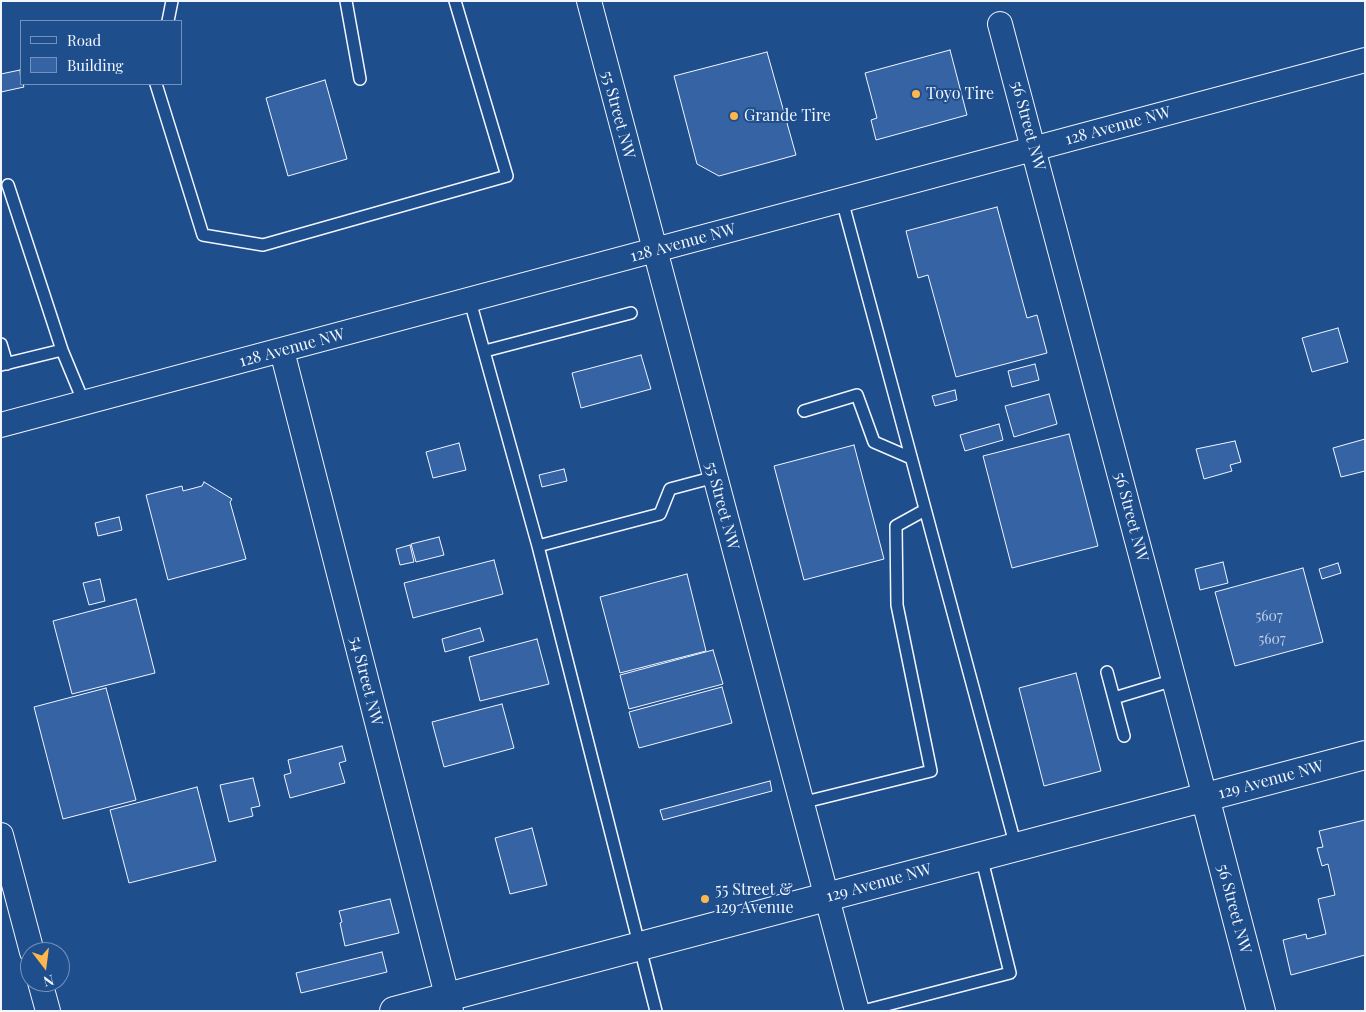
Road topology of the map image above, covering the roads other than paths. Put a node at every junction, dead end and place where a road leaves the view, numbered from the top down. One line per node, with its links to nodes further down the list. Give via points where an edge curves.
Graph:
1 (172, 1): 5 (lane)
2 (346, 1): 8 (lane)
3 (455, 1): 9 (lane, via 507,176 272,243 262,245 203,235)
4 (588, 1): 13 (street, 55 Street NW)
5 (168, 20)
6 (1000, 24): 10 (street, 56 Street NW)
7 (1365, 60): 10 (street, 128 Avenue NW)
8 (360, 78)
9 (156, 85)
10 (1034, 149): 12 (street, 128 Avenue NW); 29 (street, 56 Street NW)
11 (8, 185): 17 (lane)
12 (842, 200): 13 (street, 128 Avenue NW); 24 (lane)
13 (654, 251): 14 (street, 128 Avenue NW); 25 (street, 55 Street NW)
14 (470, 300): 18 (street, 128 Avenue NW); 19 (lane)
15 (631, 313): 19 (lane)
16 (1, 344): 20 (lane)
17 (62, 350): 20 (lane); 21 (lane)
18 (282, 351): 21 (street, 128 Avenue NW); 42 (street, 54 Street NW)
19 (485, 351): 27 (lane)
20 (4, 364)
21 (84, 403): 23 (street, 128 Avenue NW)
22 (804, 411): 24 (lane, via 857,395 874,442)
23 (1, 425)
24 (911, 458): 26 (lane)
25 (714, 477): 27 (lane, via 670,488 660,514); 34 (street, 55 Street NW)
26 (925, 510): 34 (lane, via 896,526 896,605 931,771); 36 (lane)
27 (538, 546): 40 (lane)
28 (1107, 672): 30 (lane)
29 (1174, 680): 30 (lane); 33 (street, 56 Street NW)
30 (1114, 698): 31 (lane)
31 (1124, 736)
32 (1365, 755): 33 (street, 129 Avenue NW)
33 (1205, 797): 36 (street, 129 Avenue NW); 48 (street, 56 Street NW)
34 (801, 803): 38 (street, 55 Street NW)
35 (1, 835): 39 (street)
36 (1016, 847): 37 (street, 129 Avenue NW)
37 (980, 856): 38 (street, 129 Avenue NW); 47 (lane, via 1010,973)
38 (826, 897): 40 (street, 129 Avenue NW); 46 (street, 55 Street NW)
39 (29, 942)
40 (640, 947): 42 (street, 129 Avenue NW); 45 (lane)
41 (43, 992): 43 (street)
42 (449, 1004): 44 (street, 129 Avenue NW)
43 (48, 1011)
44 (394, 1011)
45 (656, 1011)
46 (857, 1011)
47 (863, 1011)
48 (1261, 1011)

